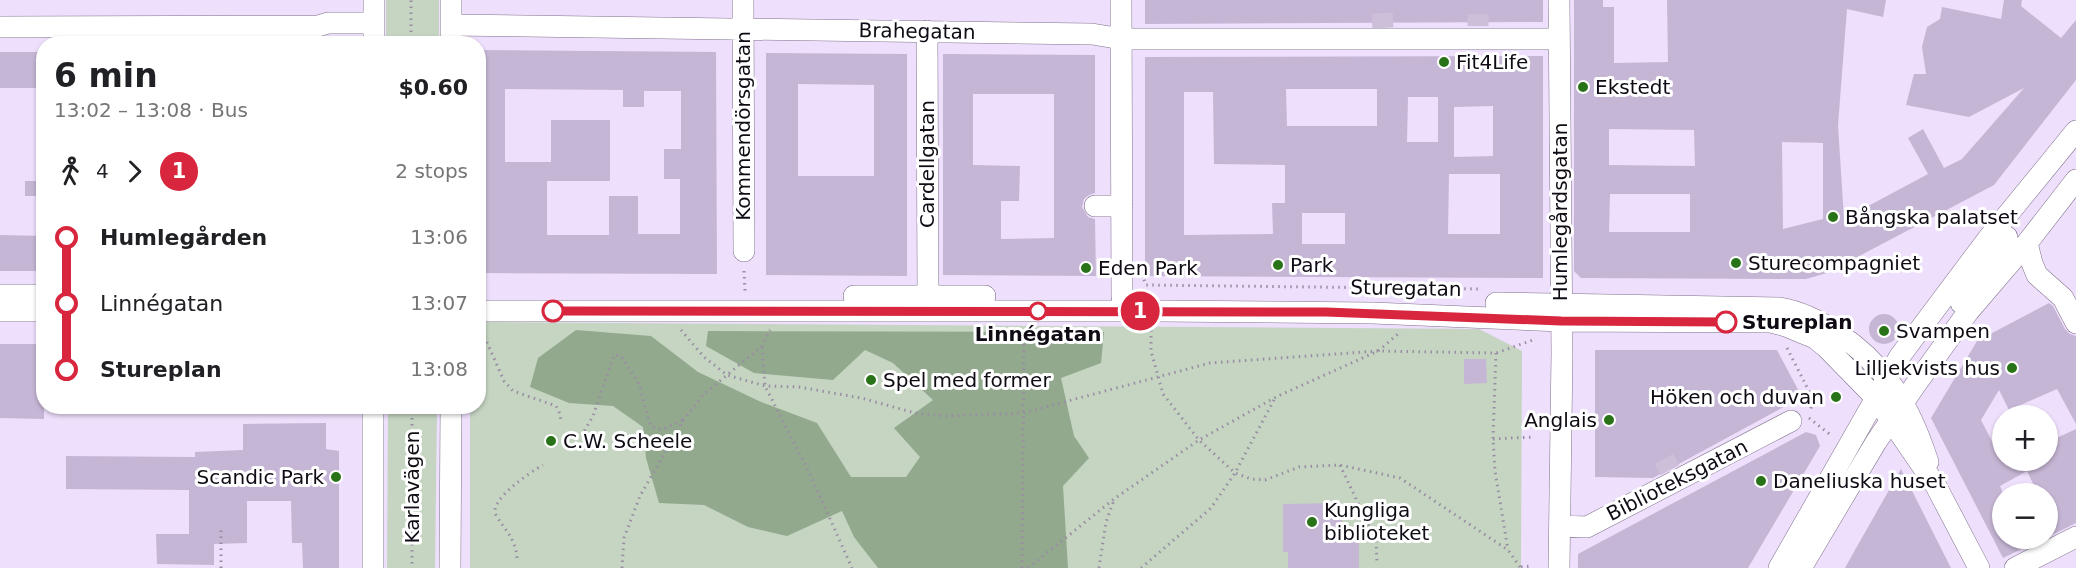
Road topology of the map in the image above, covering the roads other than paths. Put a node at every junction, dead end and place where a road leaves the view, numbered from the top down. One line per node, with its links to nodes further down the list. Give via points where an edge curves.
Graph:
1 (374, 0): 9 (street)
2 (451, 0): 10 (street)
3 (743, 0): 7 (street, Kommendörsgatan)
4 (1121, 0): 11 (street)
5 (1559, 0): 12 (street, Humlegårdsgatan)
6 (0, 27): 9 (street, via 328,23)
7 (743, 29): 8 (street, Brahegatan); 10 (street, Brahegatan); 19 (street, Kommendörsgatan)
8 (927, 32): 11 (street, Brahegatan, via 1092,34); 22 (street, Cardellgatan)
9 (374, 33)
10 (451, 34)
11 (1122, 39): 12 (street, Brahegatan, via 1478,32); 17 (street)
12 (1559, 39): 28 (street, Humlegårdsgatan)
13 (2076, 131): 30 (street, via 1987,240)
14 (2076, 151): 32 (street, via 1991,259)
15 (2076, 180): 18 (street)
16 (1095, 206): 17 (street)
17 (1122, 206): 24 (street)
18 (2027, 243): 29 (street, via 2037,275 2063,298); 32 (street)
19 (744, 251)
20 (0, 295): 21 (street)
21 (36, 295)
22 (928, 296): 23 (street, Sturegatan); 24 (street, Sturegatan)
23 (486, 297)
24 (1122, 297): 28 (street, Sturegatan)
25 (0, 311): 26 (street)
26 (36, 311)
27 (486, 311): 28 (street, Sturegatan)
28 (1561, 313): 30 (street, Sturegatan, via 1792,310 1836,332); 31 (street, Sturegatan, via 1771,322 1786,326 1804,332 1826,347); 40 (street, Humlegårdsgatan)
29 (2076, 323)
30 (1886, 378): 31 (street); 32 (street, Sturegatan)
31 (1875, 397): 37 (street, Sturegatan); 45 (street)
32 (1901, 400): 37 (street); 39 (street, Sturegatan)
33 (373, 414): 38 (street, Karlavägen)
34 (381, 414): 38 (street, Karlavägen)
35 (451, 414): 43 (street, Karlavägen)
36 (1799, 418): 40 (street, Biblioteksgatan, via 1673,475 1587,527)
37 (1890, 421): 39 (street, Sturegatan); 46 (street)
38 (372, 436): 42 (street, Karlavägen)
39 (1936, 486): 47 (street)
40 (1560, 526): 44 (street, Humlegårdsgatan)
41 (2076, 537): 48 (street)
42 (373, 568)
43 (450, 568)
44 (1559, 568)
45 (1779, 568)
46 (1801, 568)
47 (1978, 568)
48 (2015, 568)

